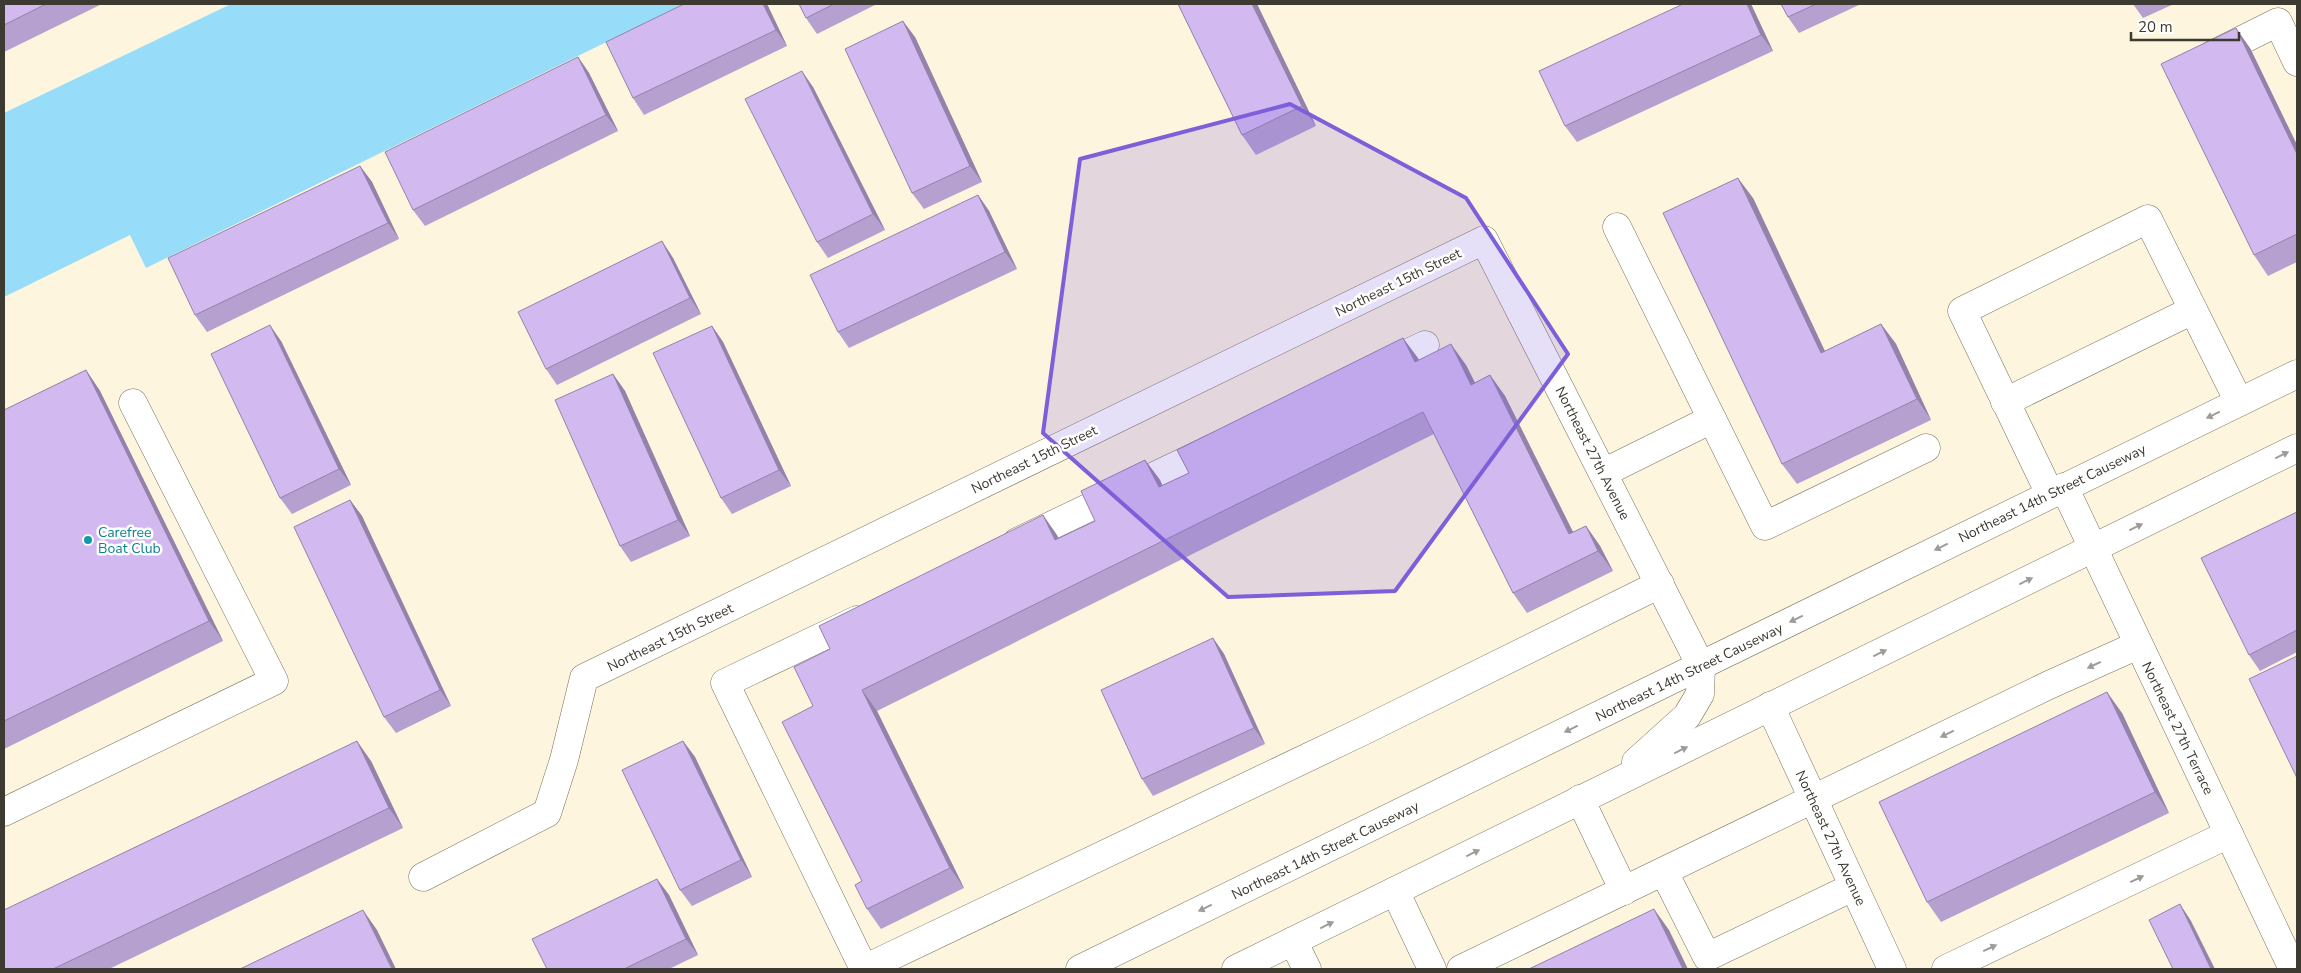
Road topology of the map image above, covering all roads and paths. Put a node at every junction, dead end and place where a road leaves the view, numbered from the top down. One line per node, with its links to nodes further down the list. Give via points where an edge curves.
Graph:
1 (2288, 17): 2 (main road); 3 (main road)
2 (2297, 62)
3 (2193, 64)
4 (1617, 227): 13 (main road)
5 (1484, 240): 17 (main road, Northeast 27th Avenue); 32 (main road, Northeast 15th Street, via 584,678 547,813)
6 (2193, 310): 10 (main road); 10 (main road, Northeast 27th Terrace, via 2148,219 1962,311); 11 (main road)
7 (1425, 345): 9 (main road)
8 (2297, 374): 11 (main road, Northeast 14th Street Causeway)
9 (1353, 380)
10 (2005, 402): 18 (main road, Northeast 27th Terrace)
11 (2239, 402): 18 (main road, Northeast 14th Street Causeway, one-way to 18)
12 (133, 403): 29 (main road, via 274,681)
13 (1712, 420): 15 (main road, via 1765,526); 17 (main road)
14 (1237, 436): 20 (main road)
15 (1926, 448)
16 (2297, 448): 19 (main road, one-way to 16)
17 (1604, 473): 21 (main road, Northeast 27th Avenue)
18 (2057, 491): 19 (main road, Northeast 27th Terrace); 24 (main road, Northeast 14th Street Causeway, one-way to 24)
19 (2093, 548): 23 (main road, Northeast 27th Terrace); 25 (main road, one-way to 19)
20 (994, 553)
21 (1660, 584): 24 (main road, Northeast 27th Avenue); 37 (main road, via 1361,732)
22 (878, 610): 37 (main road, via 725,683)
23 (2138, 645): 28 (main road, one-way to 28); 30 (main road, Northeast 27th Terrace)
24 (1702, 666): 26 (main road, via 1700,694 1687,716); 38 (main road, Northeast 14th Street Causeway, one-way to 38)
25 (1770, 706): 26 (main road, one-way to 25); 28 (main road, Northeast 27th Avenue)
26 (1612, 784): 27 (main road)
27 (1580, 799): 34 (main road, one-way to 27); 35 (main road)
28 (1814, 800): 31 (main road); 33 (main road, Northeast 27th Avenue)
29 (4, 812)
30 (2229, 834): 44 (main road, one-way to 30); 45 (main road, Northeast 27th Terrace)
31 (1664, 872): 33 (main road, via 1707,957); 35 (main road)
32 (423, 876)
33 (1853, 887): 43 (main road, Northeast 27th Avenue)
34 (1395, 891): 36 (main road, one-way to 34); 41 (main road)
35 (1624, 891): 42 (main road)
36 (1293, 941): 39 (main road); 40 (main road)
37 (864, 969)
38 (1080, 969)
39 (1236, 969)
40 (1308, 969)
41 (1432, 969)
42 (1461, 969)
43 (1892, 969)
44 (1946, 969)
45 (2293, 969)

